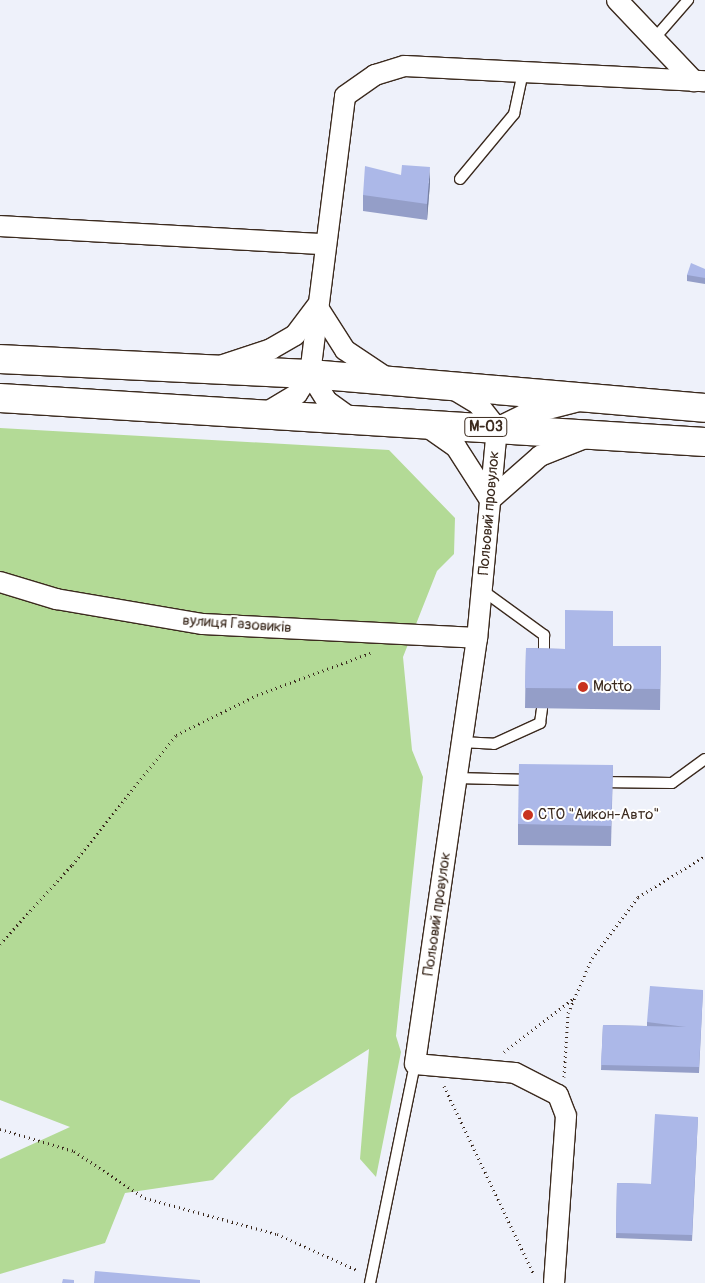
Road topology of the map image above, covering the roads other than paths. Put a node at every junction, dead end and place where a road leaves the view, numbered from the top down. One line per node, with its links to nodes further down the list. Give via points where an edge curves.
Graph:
1 (617, 0): 3 (street)
2 (688, 0): 3 (lane)
3 (654, 38): 5 (street)
4 (523, 72): 5 (street); 6 (lane, via 514,114); 8 (street, via 405,66 375,75 345,96)
5 (699, 81)
6 (460, 179)
7 (0, 226): 8 (street)
8 (324, 244): 9 (street)
9 (317, 306): 11 (street, via 295,335 272,349); 12 (street); 13 (street, via 345,350)
10 (0, 358): 11 (highway)
11 (207, 368): 12 (highway)
12 (310, 374): 13 (highway); 18 (street, via 296,394); 19 (street, via 327,401)
13 (390, 380): 14 (highway)
14 (444, 385): 16 (highway); 21 (street, via 478,404)
15 (0, 398): 18 (highway, М-03)
16 (586, 399): 17 (highway); 21 (street, via 524,415)
17 (705, 408)
18 (267, 412): 19 (highway, М-03)
19 (350, 417): 20 (highway, М-03)
20 (419, 423): 21 (highway, М-03); 24 (street, via 456,447)
21 (497, 428): 22 (highway, М-03); 24 (street, Польовий провулок)
22 (596, 435): 23 (highway, М-03); 24 (street, via 540,456)
23 (705, 442)
24 (490, 500): 26 (street, Польовий провулок)
25 (0, 582): 27 (street, вулиця Газовиків, via 56,599 203,624)
26 (482, 590): 27 (street, Польовий провулок); 28 (lane, via 544,635)
27 (477, 638): 30 (street, Польовий провулок)
28 (544, 669)
29 (542, 708): 30 (lane, via 540,723 494,744)
30 (461, 742): 32 (street, Польовий провулок)
31 (705, 759): 34 (lane, via 672,784)
32 (456, 778): 33 (lane); 35 (street, Польовий провулок)
33 (543, 780)
34 (583, 781)
35 (425, 1066): 36 (lane); 37 (street, via 515,1073 541,1082 558,1095 566,1116)
36 (371, 1280)
37 (554, 1283)

